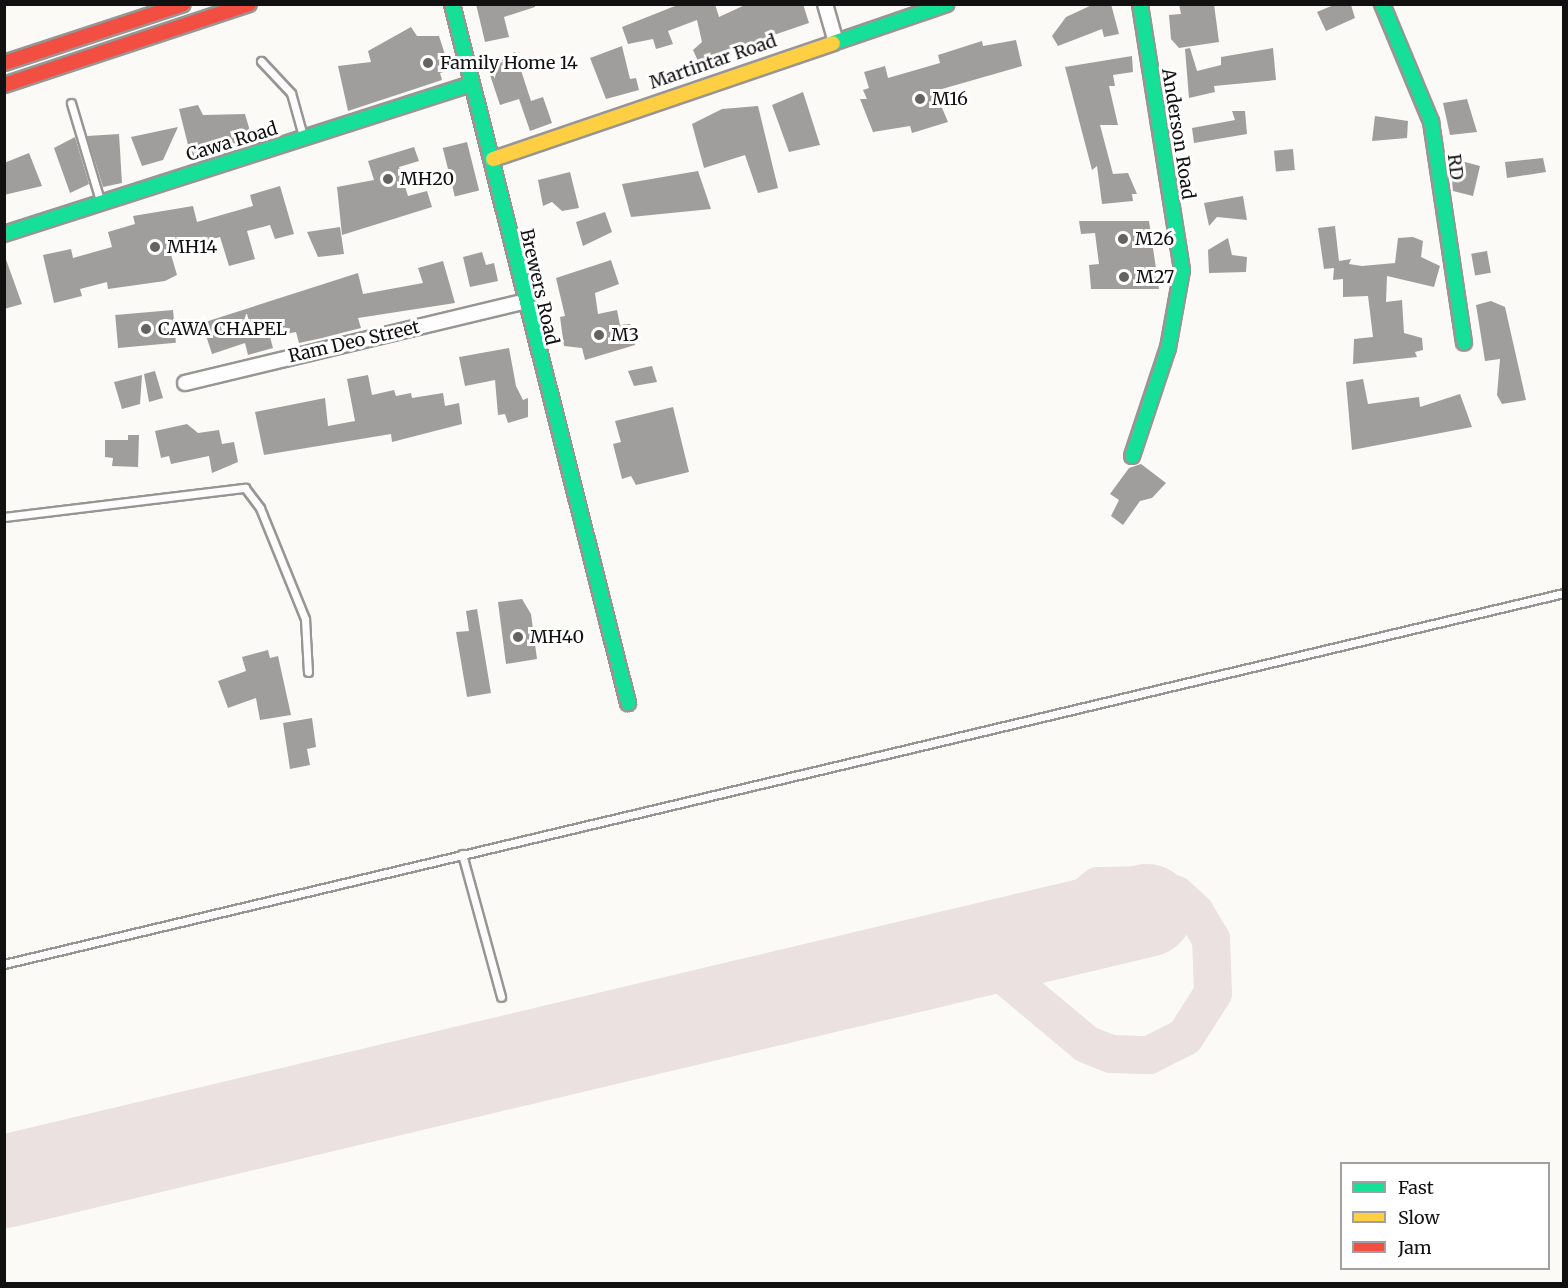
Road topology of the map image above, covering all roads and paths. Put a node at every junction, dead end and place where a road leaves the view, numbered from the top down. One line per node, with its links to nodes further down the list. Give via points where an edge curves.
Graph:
1 (183, 4): 10 (street)
2 (249, 4): 12 (street)
3 (452, 4): 11 (street, Brewers Road)
4 (825, 4): 8 (street)
5 (947, 4): 8 (street, Martintar Road)
6 (1140, 4): 21 (street, Anderson Road, via 1182,270 1168,348)
7 (1382, 4): 19 (street, RD, via 1431,122)
8 (836, 38): 15 (street, Martintar Road)
9 (261, 62): 14 (lane, via 291,93)
10 (4, 63)
11 (470, 84): 14 (street, Cawa Road); 15 (street, Brewers Road)
12 (4, 85)
13 (71, 103): 16 (lane)
14 (303, 138): 16 (street, Cawa Road)
15 (493, 159): 18 (street, Brewers Road)
16 (100, 200): 17 (street, Cawa Road)
17 (4, 234)
18 (523, 302): 20 (street, Ram Deo Street); 25 (street, Brewers Road)
19 (1464, 343)
20 (185, 383)
21 (1132, 456)
22 (4, 517): 24 (lane, via 245,488 260,508 305,619)
23 (1563, 593): 26 (lane)
24 (308, 672)
25 (628, 703)
26 (462, 854): 27 (lane); 28 (lane)
27 (4, 964)
28 (501, 997)

